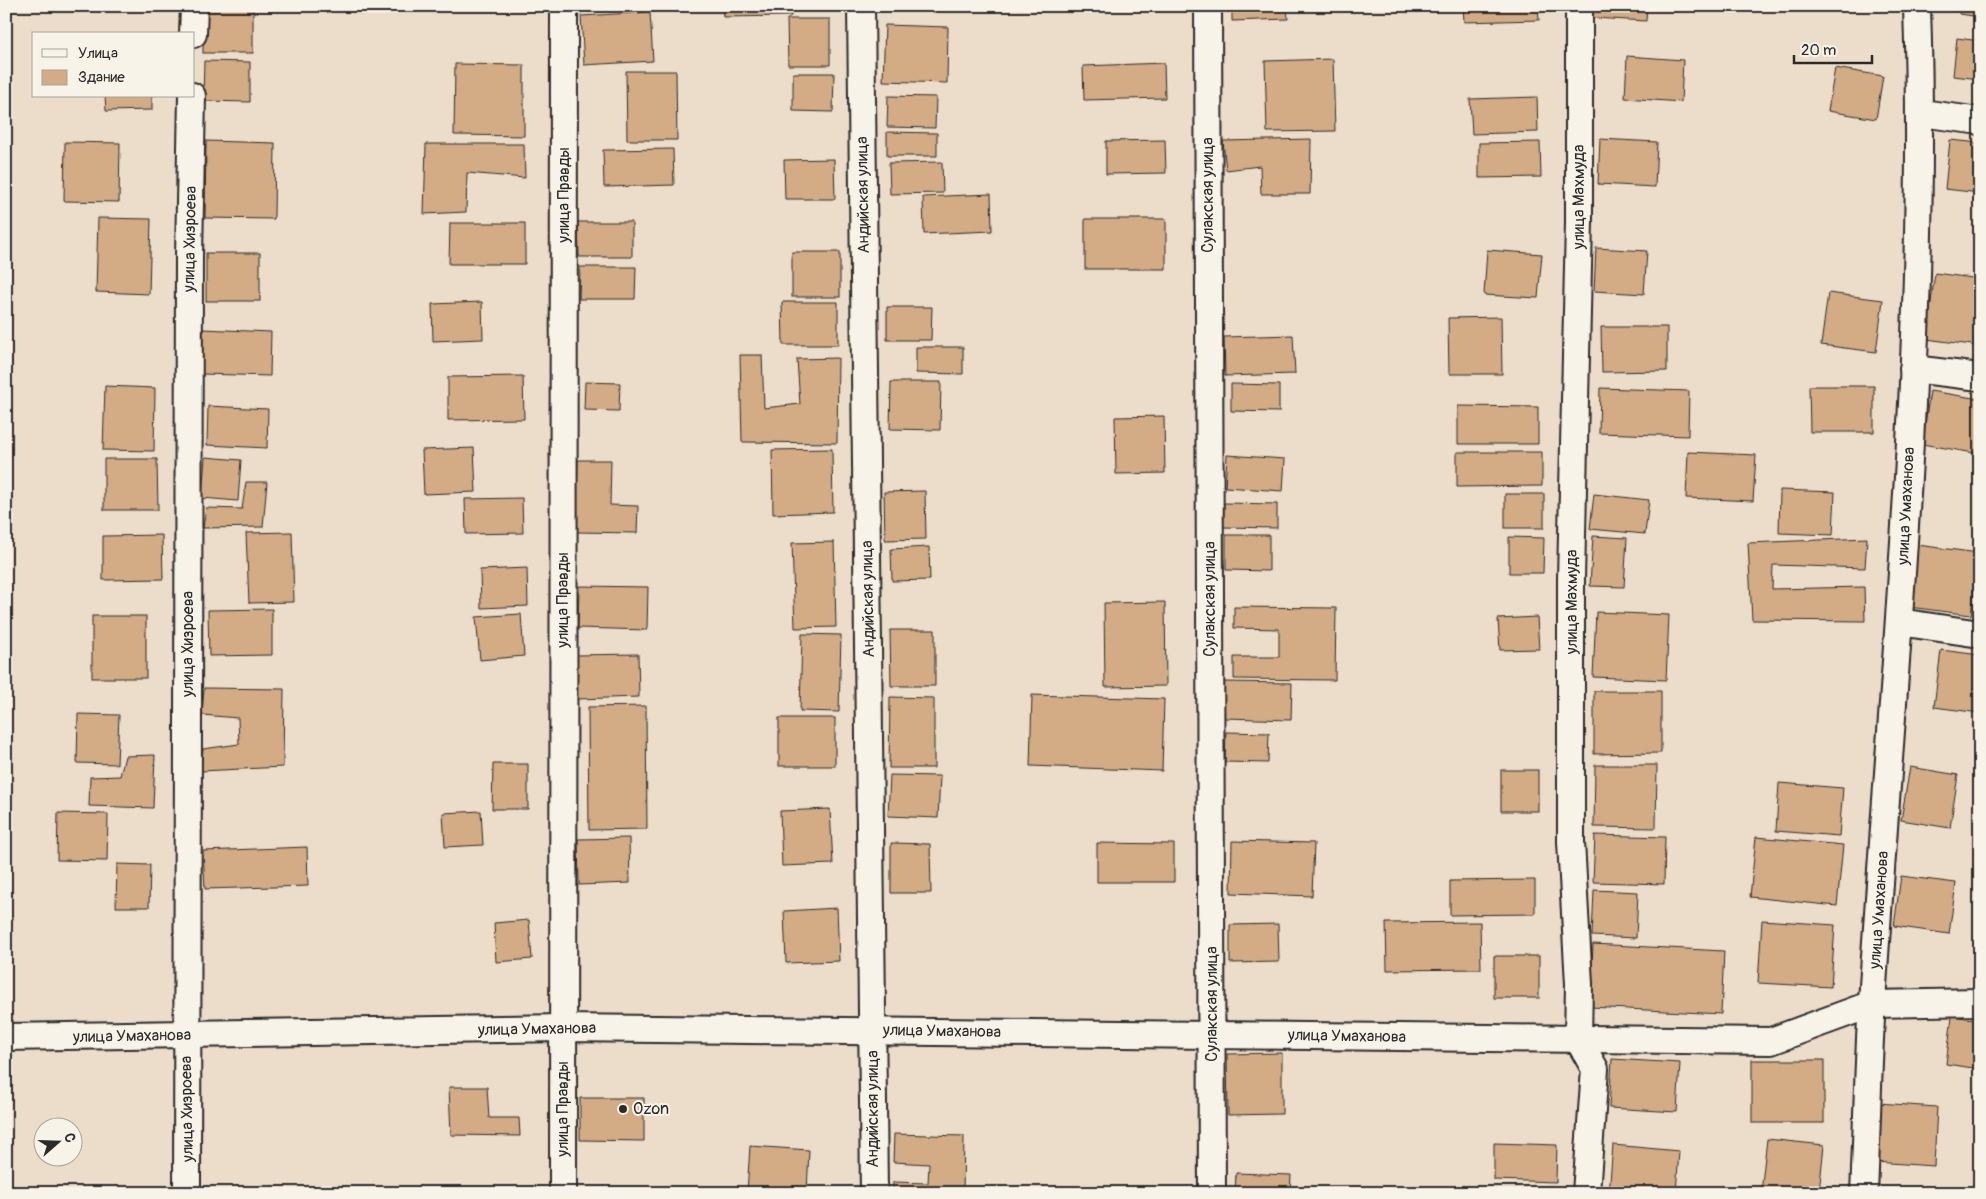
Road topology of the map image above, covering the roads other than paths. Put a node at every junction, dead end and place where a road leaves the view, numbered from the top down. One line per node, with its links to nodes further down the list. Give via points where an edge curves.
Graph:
1 (194, 6): 7 (street)
2 (564, 6): 17 (street, улица Правды)
3 (860, 6): 18 (street, Андийская улица)
4 (1208, 6): 20 (street, Сулакская улица)
5 (1579, 6): 22 (street, улица Махмуда, via 1579,232 1571,580 1571,842 1579,984)
6 (1917, 6): 9 (street, улица Умаханова)
7 (194, 32)
8 (192, 98): 19 (street, улица Хизроева)
9 (1921, 112): 10 (street); 11 (street, улица Умаханова)
10 (1980, 120)
11 (1913, 368): 12 (street); 13 (street, улица Умаханова)
12 (1980, 378)
13 (1900, 622): 14 (street); 16 (street, улица Умаханова)
14 (1980, 634)
15 (1980, 1002): 16 (street, улица Умаханова)
16 (1872, 1004): 22 (street, улица Умаханова, via 1771,1041); 28 (street, улица Умаханова)
17 (563, 1028): 18 (street, улица Умаханова); 19 (street, улица Умаханова); 24 (street, улица Правды)
18 (873, 1030): 20 (street, улица Умаханова); 25 (street, Андийская улица)
19 (186, 1035): 21 (street, улица Умаханова); 23 (street, улица Хизроева)
20 (1212, 1035): 22 (street, улица Умаханова); 26 (street, Сулакская улица)
21 (6, 1037)
22 (1578, 1039): 27 (street, via 1595,1069)
23 (187, 1193)
24 (563, 1193)
25 (874, 1193)
26 (1212, 1193)
27 (1586, 1193)
28 (1864, 1193)

